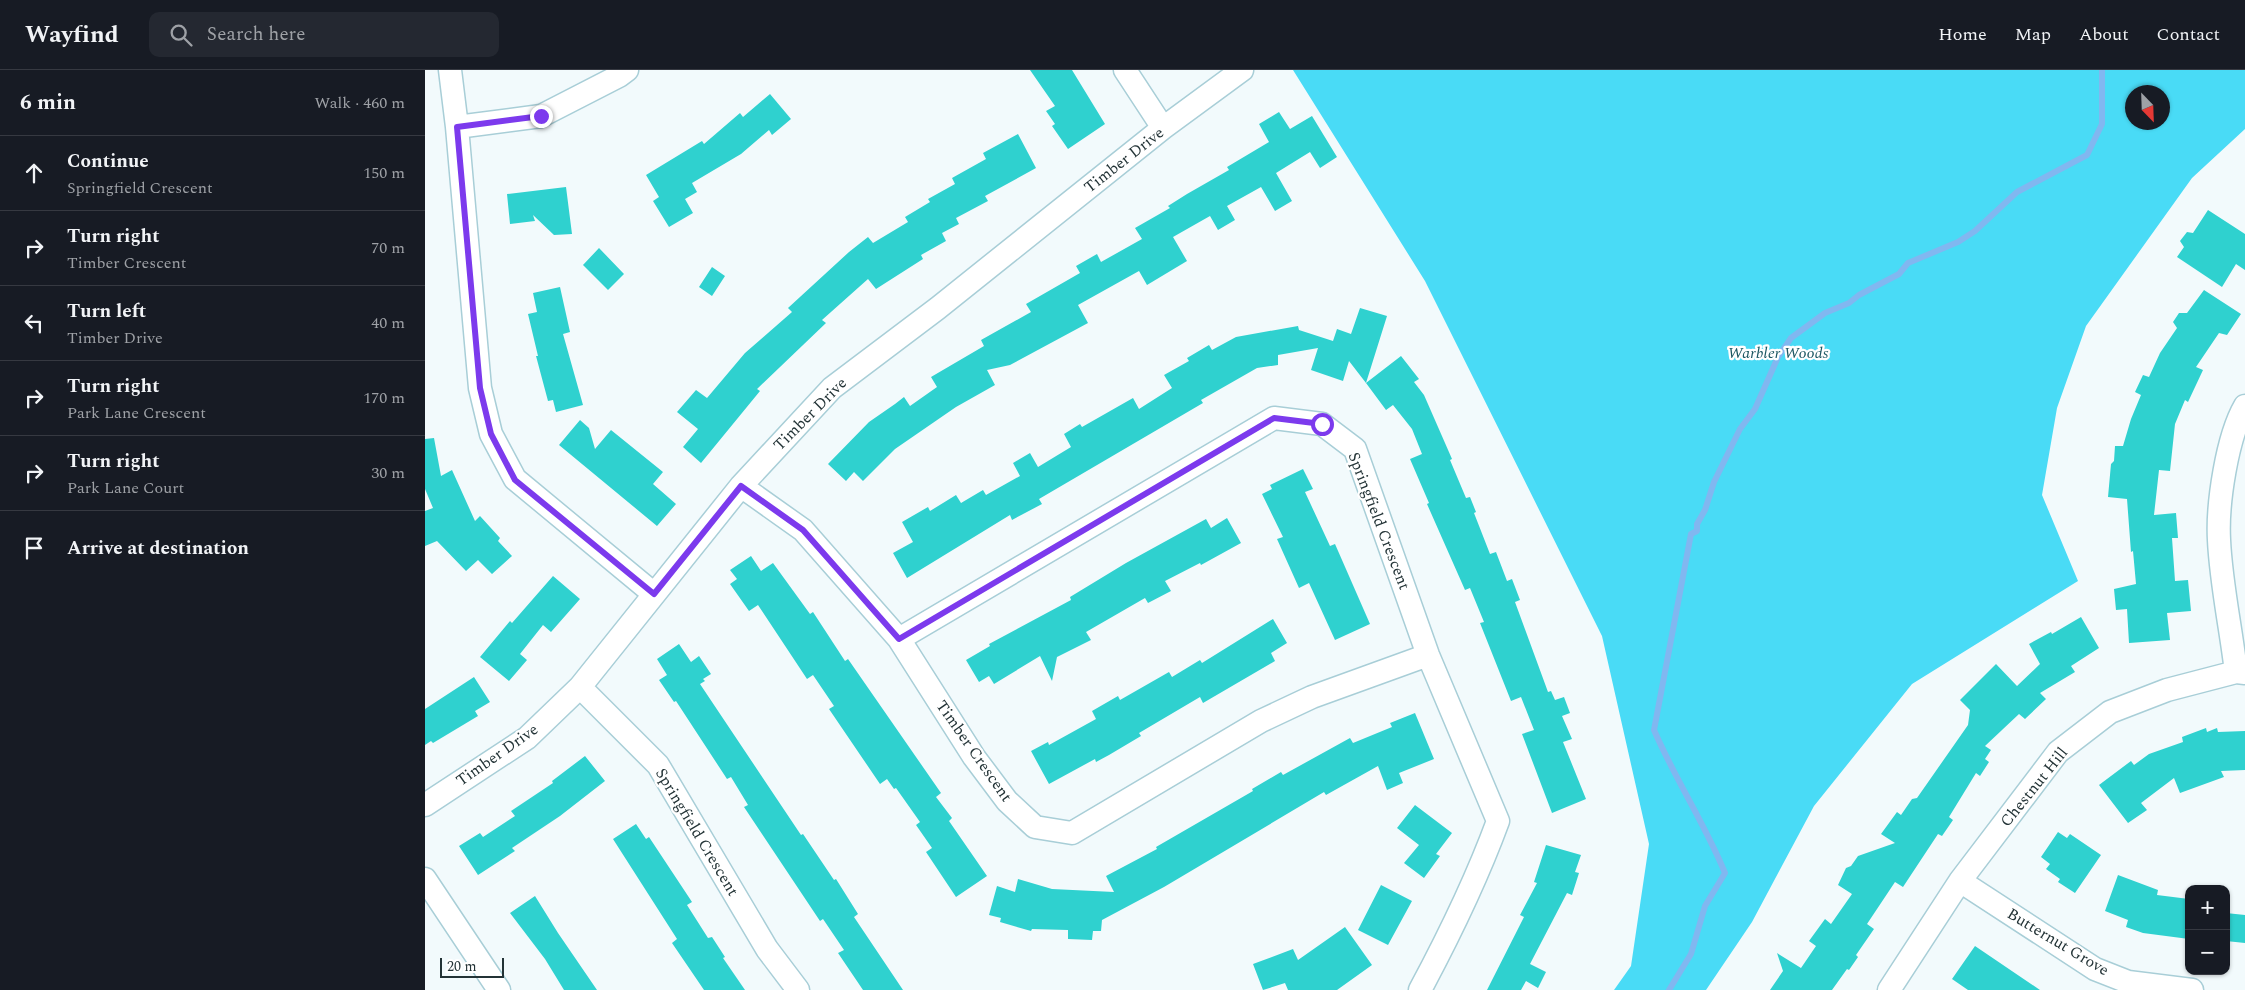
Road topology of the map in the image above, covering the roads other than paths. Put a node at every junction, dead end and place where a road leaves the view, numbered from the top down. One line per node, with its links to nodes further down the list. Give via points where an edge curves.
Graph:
1 (450, 70): 5 (street)
2 (627, 70): 5 (street, via 541,116)
3 (1125, 70): 6 (street)
4 (1242, 70): 6 (street, Timber Drive)
5 (457, 127): 9 (street, via 480,388 491,434 515,480)
6 (1163, 128): 8 (street, Timber Drive, via 938,308 832,388)
7 (2245, 406): 12 (street, via 2229,449 2219,538)
8 (741, 486): 9 (street, Timber Drive); 10 (street, Timber Crescent, via 803,530)
9 (654, 594): 13 (street, Timber Drive)
10 (899, 639): 11 (street, Timber Crescent, via 974,757 1007,801 1035,827 1072,833 1261,721 1312,696); 11 (street, Springfield Crescent, via 1274,418 1322,424 1355,449)
11 (1429, 656): 19 (street, Springfield Crescent, via 1498,821 1455,926)
12 (2241, 672): 16 (street, Chestnut Hill, via 2167,690 2110,712 2058,752)
13 (580, 687): 14 (street, Timber Drive, via 527,738); 18 (street, Springfield Crescent, via 659,765 767,949)
14 (425, 805)
15 (425, 879): 17 (street)
16 (1961, 881): 20 (street, Chestnut Hill); 21 (street, Butternut Grove, via 2095,969 2128,982)
17 (499, 990)
18 (798, 990)
19 (1420, 990)
20 (1889, 990)
21 (2192, 990)

